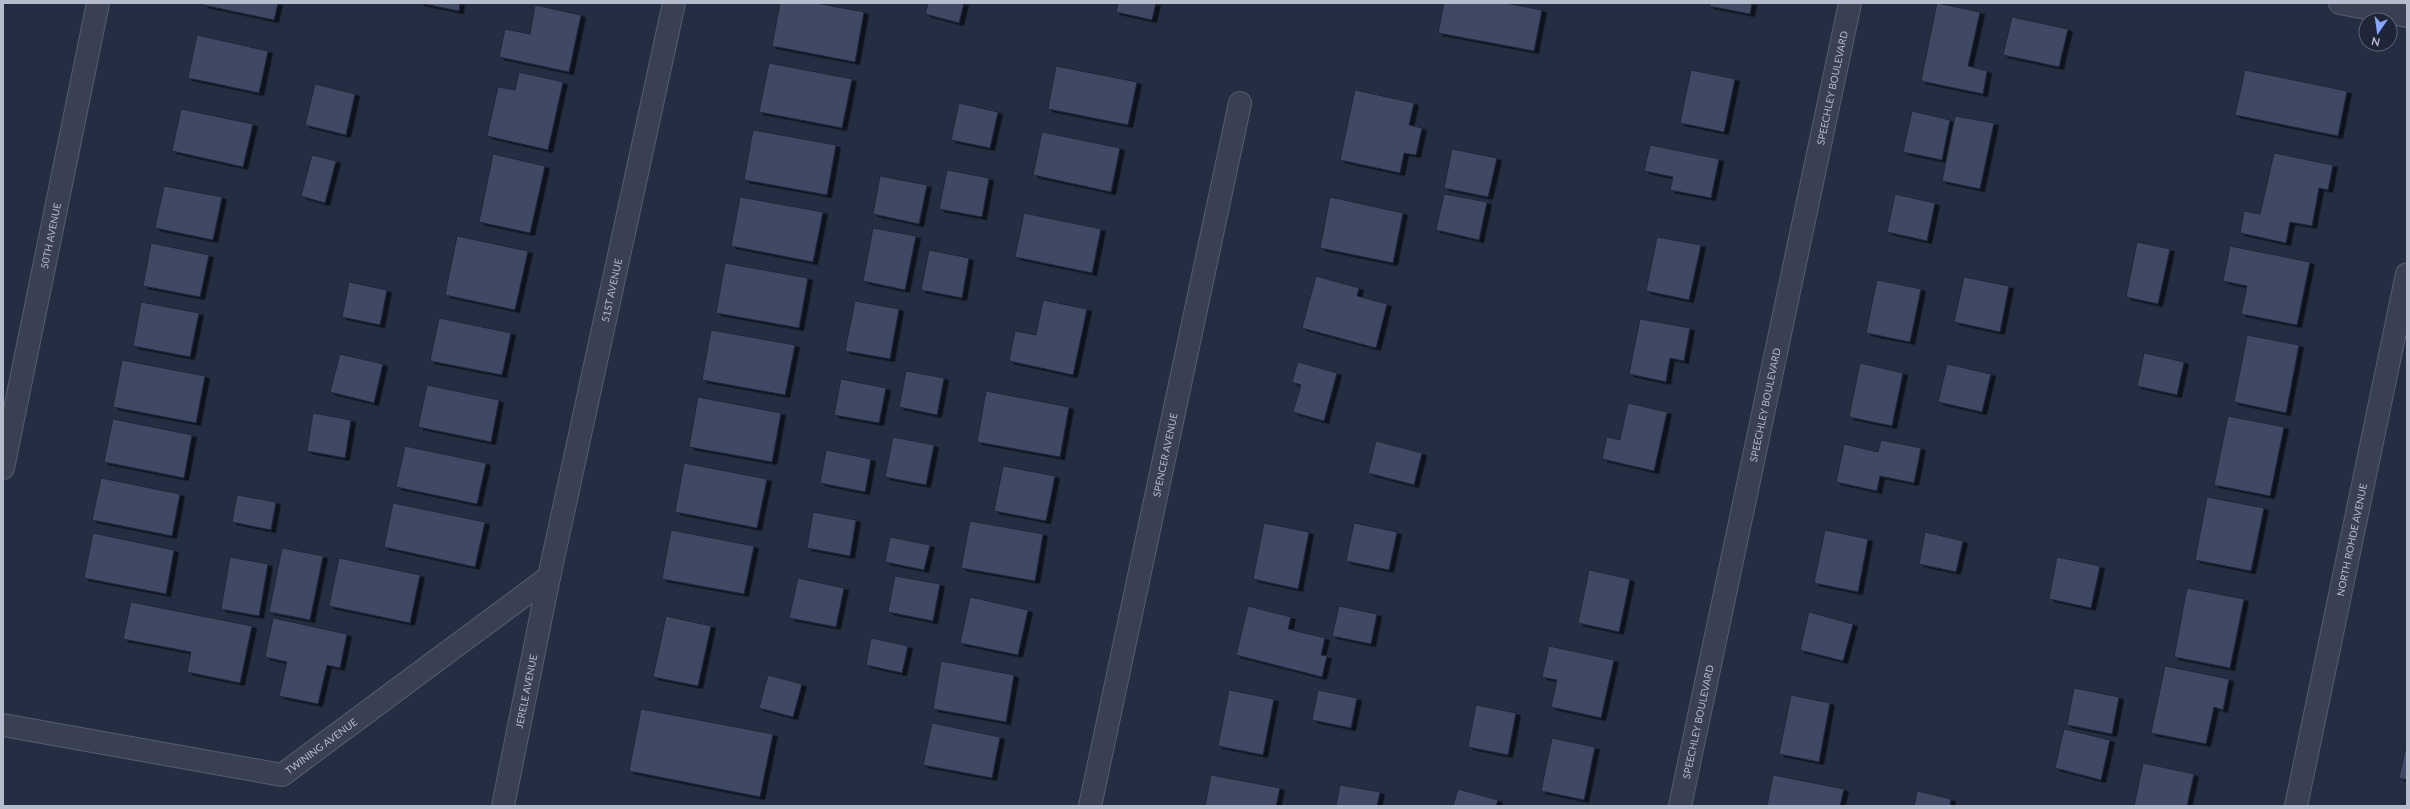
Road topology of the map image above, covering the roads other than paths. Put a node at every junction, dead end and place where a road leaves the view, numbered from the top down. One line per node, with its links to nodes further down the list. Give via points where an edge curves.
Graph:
1 (98, 3): 8 (street, 50TH AVENUE)
2 (674, 3): 9 (street, 51ST AVENUE)
3 (1850, 3): 13 (street, SPEECHLEY BOULEVARD)
4 (2340, 3): 5 (street)
5 (2407, 16)
6 (1240, 103): 12 (street, SPENCER AVENUE)
7 (2407, 274): 14 (street, NORTH ROHDE AVENUE)
8 (3, 468)
9 (549, 578): 10 (street, TWINING AVENUE, via 282,775); 11 (street, JERELE AVENUE)
10 (3, 725)
11 (503, 806)
12 (1090, 806)
13 (1680, 806)
14 (2296, 806)

